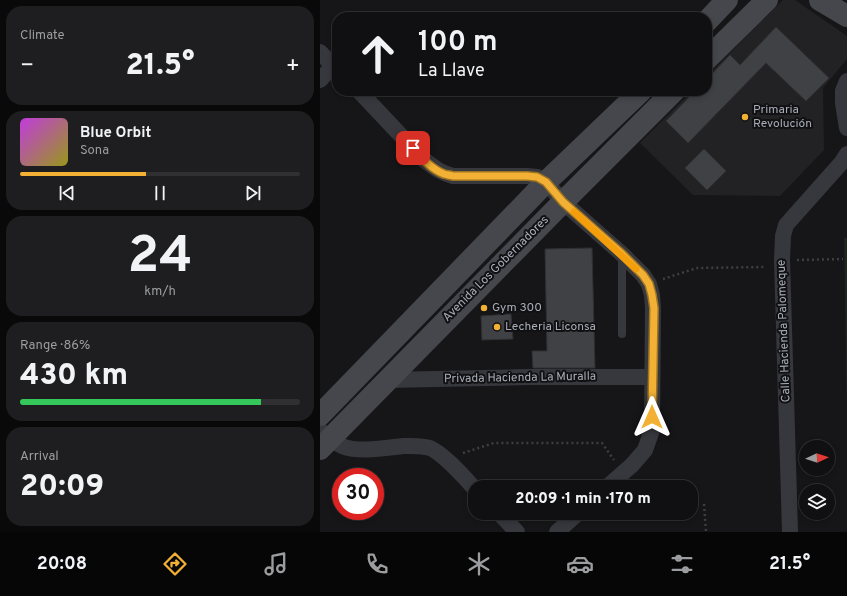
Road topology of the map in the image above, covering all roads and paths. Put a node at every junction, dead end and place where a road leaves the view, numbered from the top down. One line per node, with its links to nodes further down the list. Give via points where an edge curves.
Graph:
1 (727, 0): 4 (street)
2 (767, 0): 7 (street)
3 (820, 0): 5 (street)
4 (712, 16)
5 (847, 16)
6 (320, 52): 8 (street)
7 (712, 54)
8 (332, 65)
9 (332, 70): 10 (street)
10 (320, 80)
11 (847, 82): 15 (street, via 843,91)
12 (364, 96): 17 (street, via 423,159 443,173 453,176 527,176 537,177)
13 (636, 96): 17 (street, Avenida Los Gobernadores)
14 (669, 96): 18 (street, Avenida Los Gobernadores)
15 (847, 128)
16 (847, 154): 21 (street, Calle Hacienda Palomeque, via 786,225)
17 (546, 182): 18 (street); 26 (street, Avenida Los Gobernadores)
18 (563, 202): 19 (street); 25 (street, Avenida Los Gobernadores)
19 (622, 254): 22 (street); 23 (lane)
20 (843, 259): 21 (path)
21 (782, 264): 22 (path, via 697,268); 38 (street, Calle Hacienda Palomeque)
22 (649, 284): 24 (street, via 654,308)
23 (622, 334)
24 (652, 377): 25 (street, Privada Hacienda La Muralla); 29 (street, via 652,430 646,450)
25 (388, 380): 27 (street, Avenida Los Gobernadores)
26 (320, 415)
27 (323, 439): 28 (street, via 350,449 362,450 421,446 439,452)
28 (446, 459): 29 (path, via 494,443 602,443); 31 (street)
29 (624, 472): 30 (street)
30 (615, 480)
31 (468, 482)
32 (704, 504): 37 (path)
33 (506, 520): 35 (street)
34 (570, 520): 36 (street)
35 (517, 532)
36 (557, 532)
37 (706, 532)
38 (790, 532)

